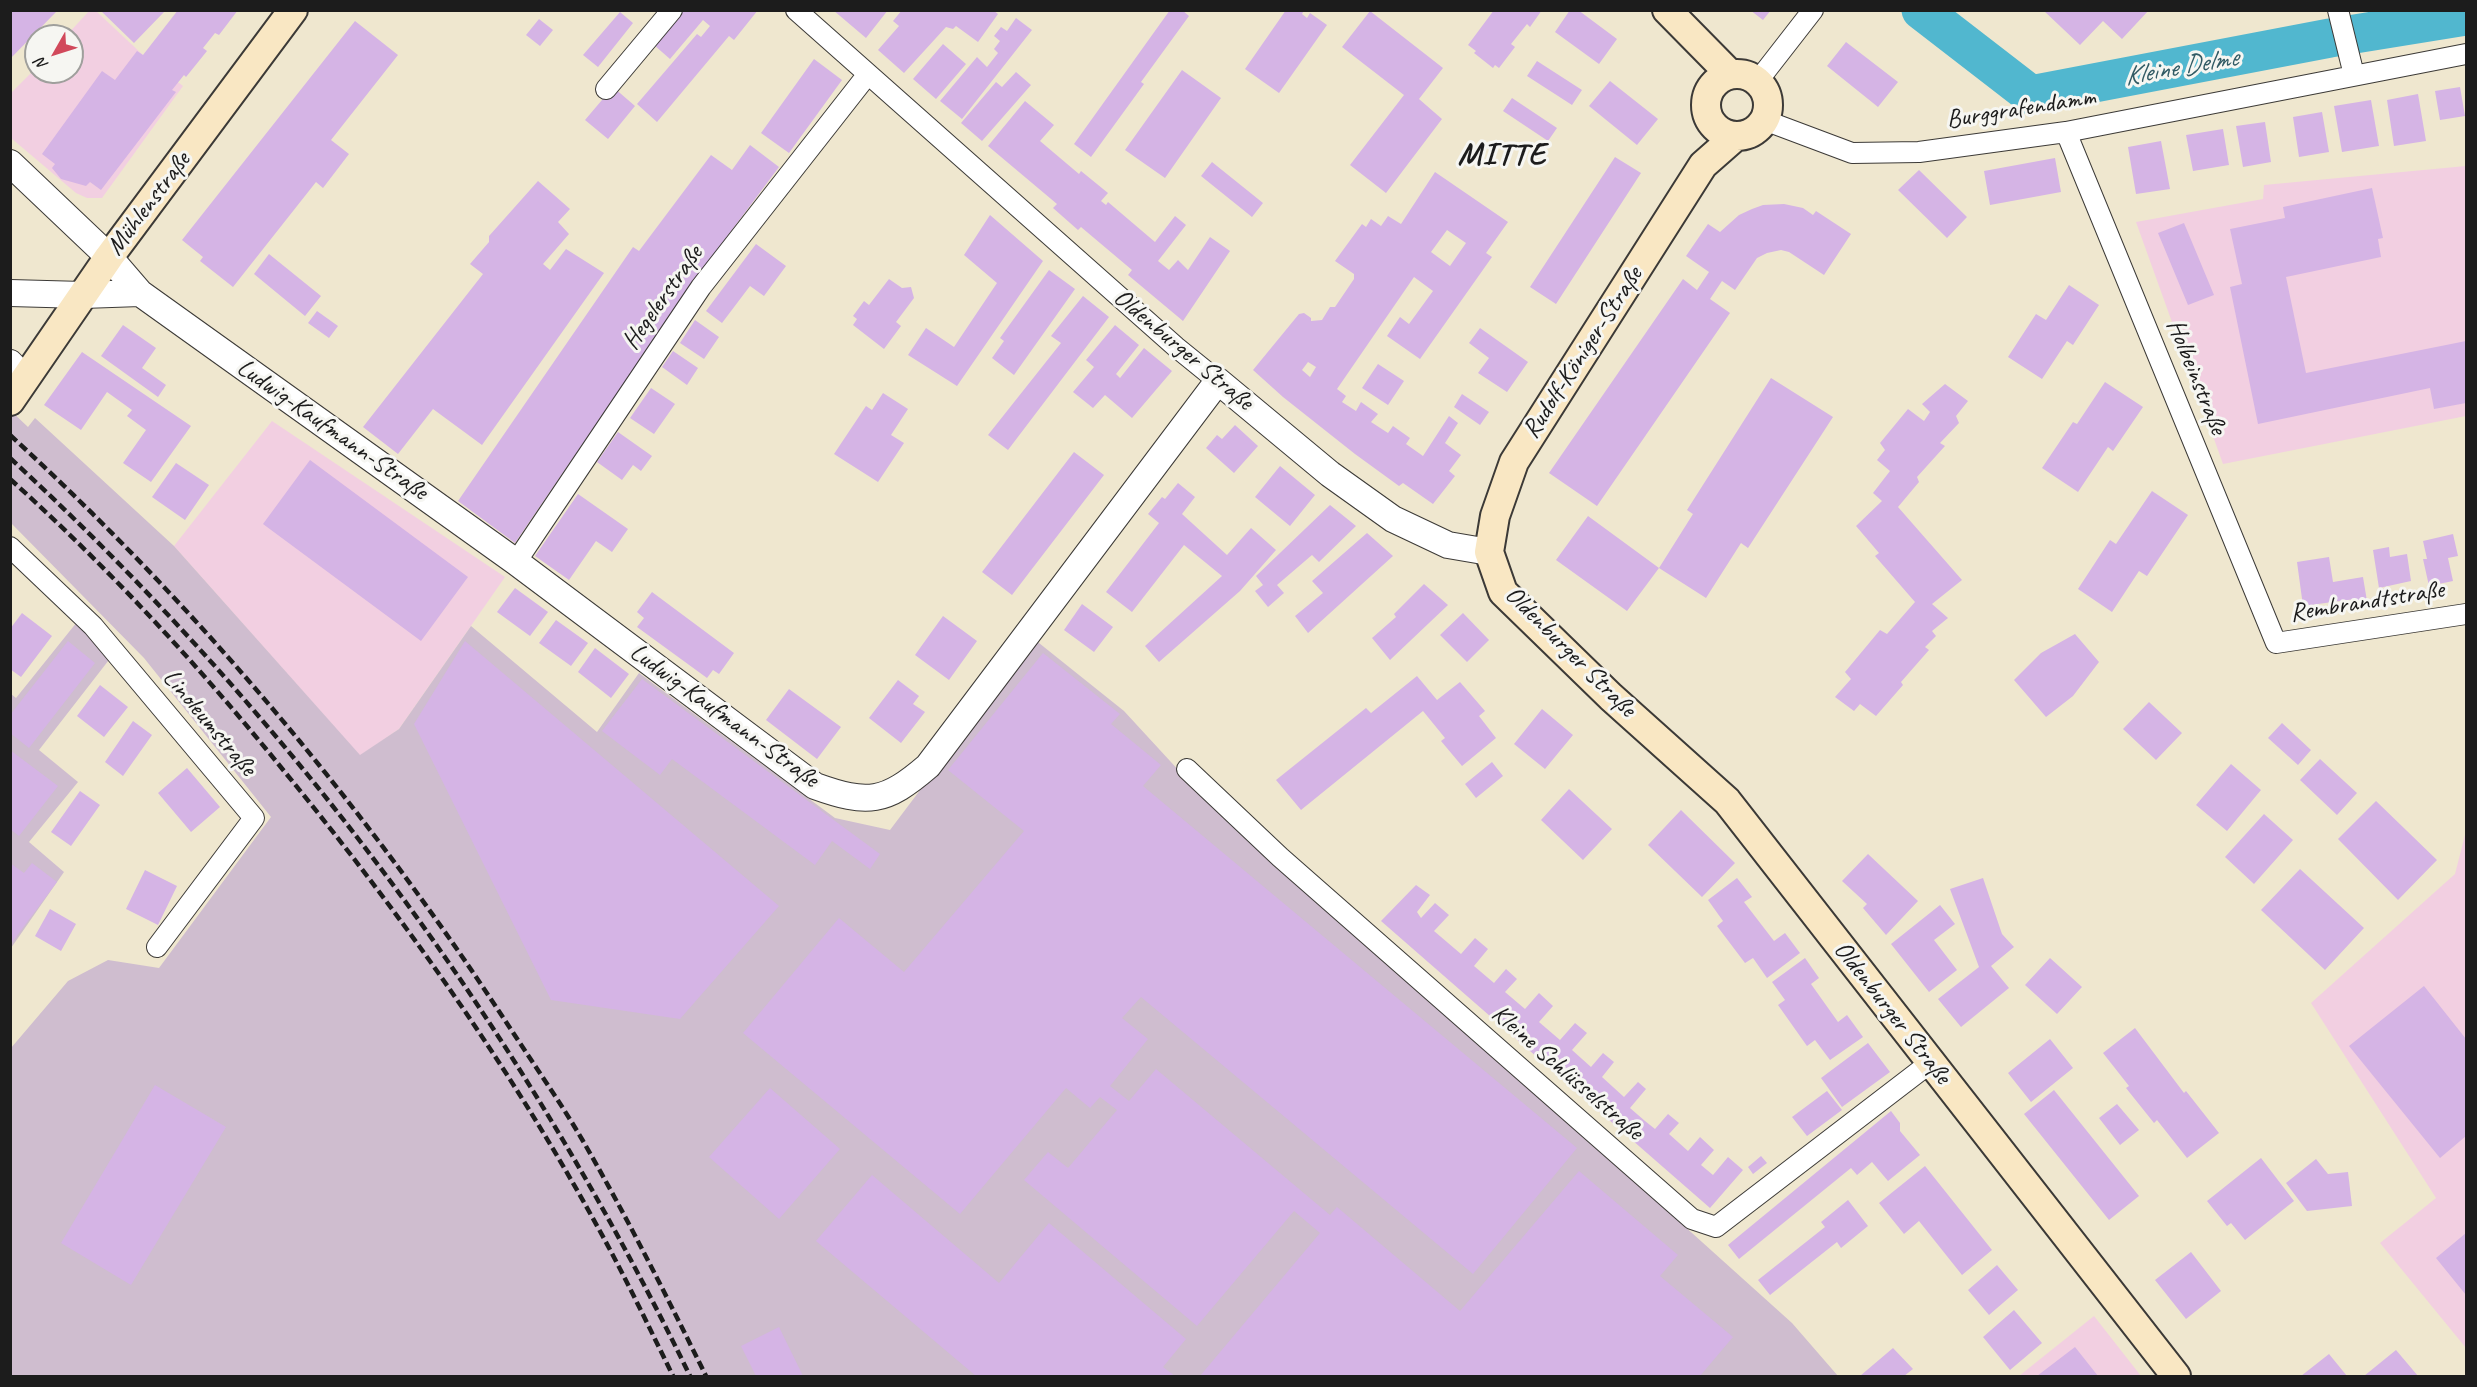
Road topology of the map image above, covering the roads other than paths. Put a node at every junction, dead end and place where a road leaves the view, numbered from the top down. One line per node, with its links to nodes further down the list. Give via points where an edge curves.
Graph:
1 (292, 10): 18 (main road, Mühlenstraße)
2 (672, 10): 11 (street)
3 (796, 10): 8 (street, Oldenburger Straße)
4 (1667, 10): 10 (main road)
5 (1813, 10): 10 (street)
6 (2338, 10): 9 (street)
7 (2466, 54): 9 (street, Burggrafendamm)
8 (868, 74): 23 (street, Oldenburger Straße); 26 (street, Hegelerstraße, via 701,287)
9 (2354, 75): 14 (street, Burggrafendamm)
10 (1734, 80): 12 (main road, via 1707,96); 13 (main road, via 1767,97)
11 (606, 89)
12 (1708, 116): 15 (main road, via 1722,132); 17 (main road, via 1701,143)
13 (1764, 120): 14 (street, Burggrafendamm, via 1852,153 1919,152); 15 (main road, Rudolf-Königer-Straße, via 1749,133)
14 (2066, 132): 28 (street, Holbeinstraße)
15 (1736, 136): 17 (main road, Rudolf-Königer-Straße)
16 (10, 163): 18 (street, Ludwig-Kaufmann-Straße)
17 (1703, 165): 25 (main road, Rudolf-Königer-Straße, via 1514,462 1495,516)
18 (109, 257): 20 (street, Ludwig-Kaufmann-Straße); 21 (main road, Mühlenstraße)
19 (10, 293): 21 (street)
20 (140, 293): 21 (street); 26 (street, Ludwig-Kaufmann-Straße)
21 (83, 295): 22 (main road, Mühlenstraße)
22 (15, 381)
23 (1218, 381): 25 (street, Oldenburger Straße, via 1330,474 1393,519 1448,545); 26 (street, Ludwig-Kaufmann-Straße, via 928,766 905,785 873,799 845,797 815,786)
24 (10, 547): 30 (street, Linoleumstraße, via 93,626 254,818)
25 (1489, 552): 31 (main road, Oldenburger Straße, via 1503,592 1611,697 1727,801)
26 (516, 562)
27 (2466, 615): 28 (street, Rembrandtstraße)
28 (2276, 643)
29 (1186, 769): 31 (street, Kleine Schlüsselstraße, via 1280,857 1692,1219 1716,1227)
30 (157, 947)
31 (1930, 1063): 32 (main road, Oldenburger Straße)
32 (2176, 1377)

